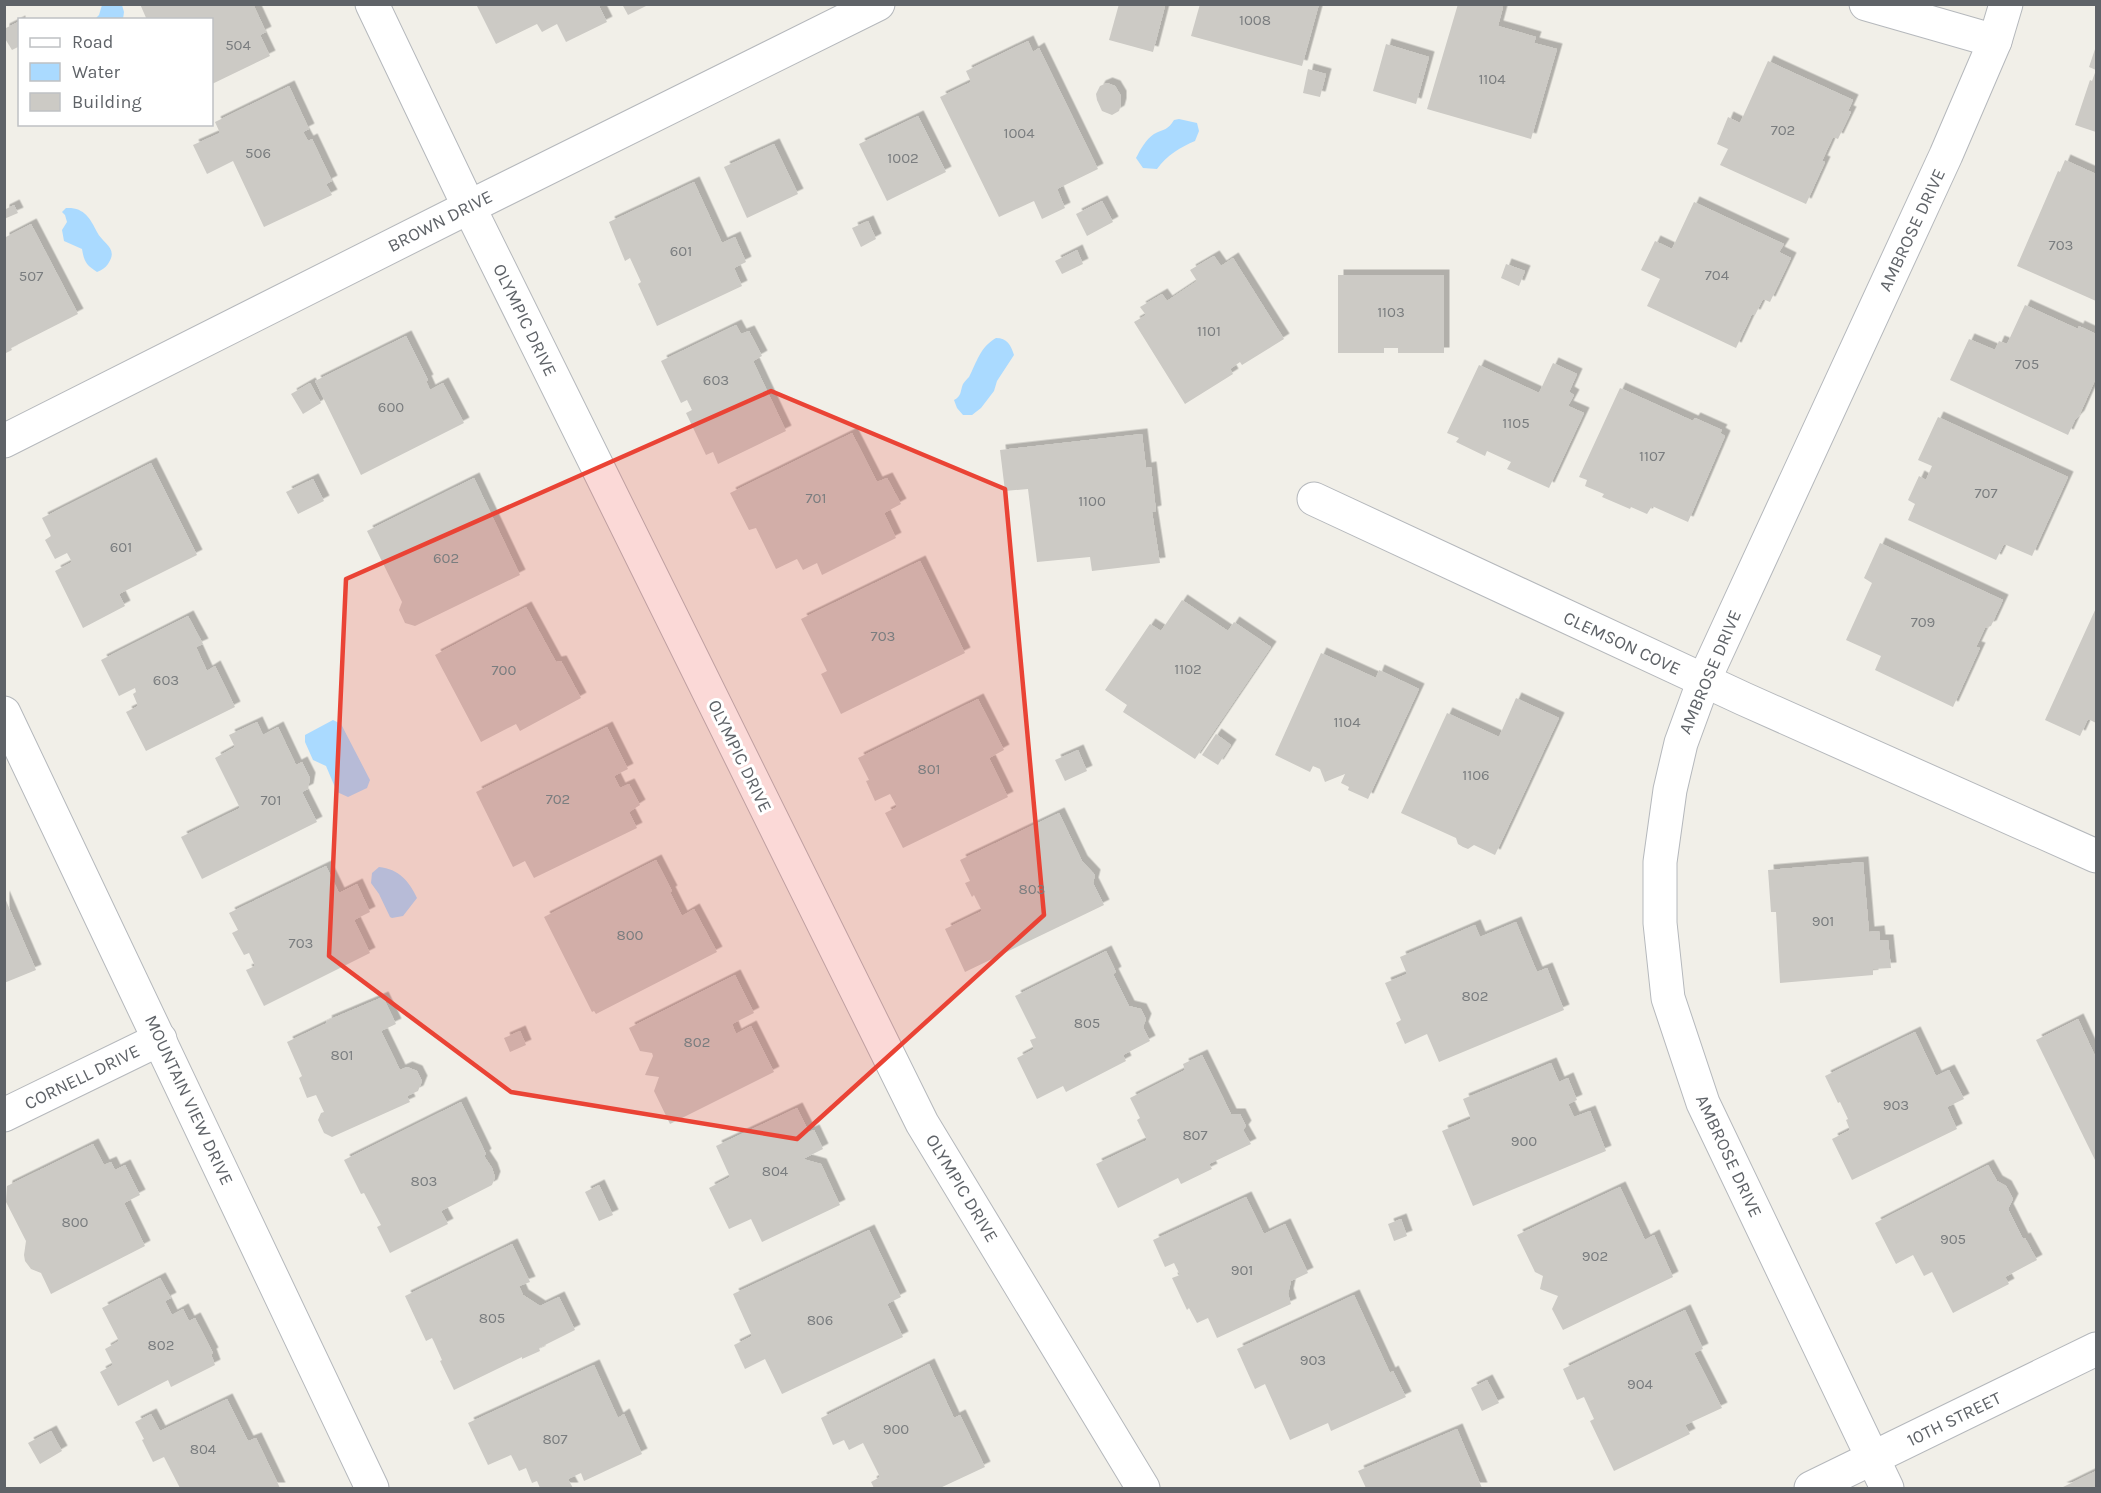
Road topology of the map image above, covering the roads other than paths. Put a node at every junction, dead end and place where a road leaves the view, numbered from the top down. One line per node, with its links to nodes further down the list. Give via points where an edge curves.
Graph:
1 (372, 4): 6 (street, OLYMPIC DRIVE)
2 (878, 4): 6 (street, BROWN DRIVE)
3 (1866, 4): 5 (street)
4 (2006, 4): 5 (street, AMBROSE DRIVE)
5 (1995, 41): 9 (street, AMBROSE DRIVE)
6 (469, 207): 7 (street, BROWN DRIVE); 17 (street, OLYMPIC DRIVE, via 922,1123)
7 (4, 441)
8 (1314, 499): 9 (street, CLEMSON COVE)
9 (1704, 680): 11 (street, CLEMSON COVE); 15 (street, AMBROSE DRIVE, via 1681,743 1660,862 1660,923 1668,998 1703,1103)
10 (4, 713): 12 (street, MOUNTAIN VIEW DRIVE)
11 (2097, 856)
12 (160, 1039): 13 (street, CORNELL DRIVE); 16 (street, MOUNTAIN VIEW DRIVE)
13 (4, 1115)
14 (2097, 1349): 15 (street, 10TH STREET)
15 (1872, 1459): 18 (street, 10TH STREET); 19 (street, AMBROSE DRIVE)
16 (372, 1488)
17 (1143, 1488)
18 (1811, 1488)
19 (1887, 1488)

